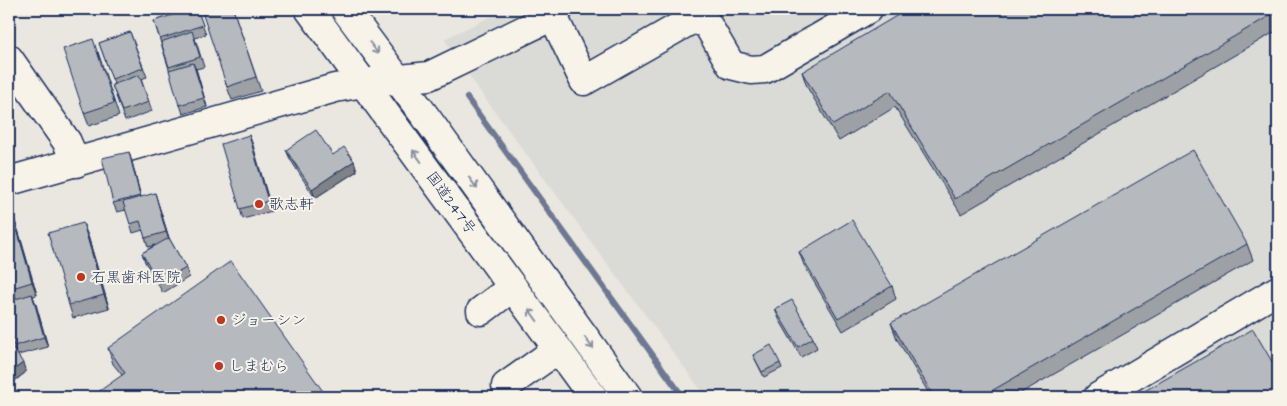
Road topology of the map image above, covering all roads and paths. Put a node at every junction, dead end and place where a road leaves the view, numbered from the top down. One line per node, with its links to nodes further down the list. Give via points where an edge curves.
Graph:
1 (309, 9): 7 (main road, 国道247号)
2 (345, 9): 6 (main road, 国道247号, one-way to 6)
3 (868, 9): 4 (main road, via 765,69 750,70 732,65 706,22 691,20 584,82)
4 (556, 13): 6 (main road, via 429,76)
5 (9, 59): 8 (main road, via 67,142)
6 (398, 80): 7 (main road); 16 (main road, 国道247号, one-way to 16)
7 (363, 83): 8 (main road, via 335,88); 10 (main road, 国道247号, one-way to 7)
8 (76, 163): 9 (main road)
9 (9, 181)
10 (513, 287): 12 (main road); 13 (main road, 国道247号, one-way to 10)
11 (1278, 290): 17 (main road)
12 (481, 311)
13 (558, 349): 14 (main road); 15 (main road, 国道247号)
14 (506, 386)
15 (593, 397)
16 (628, 397)
17 (1098, 397)

